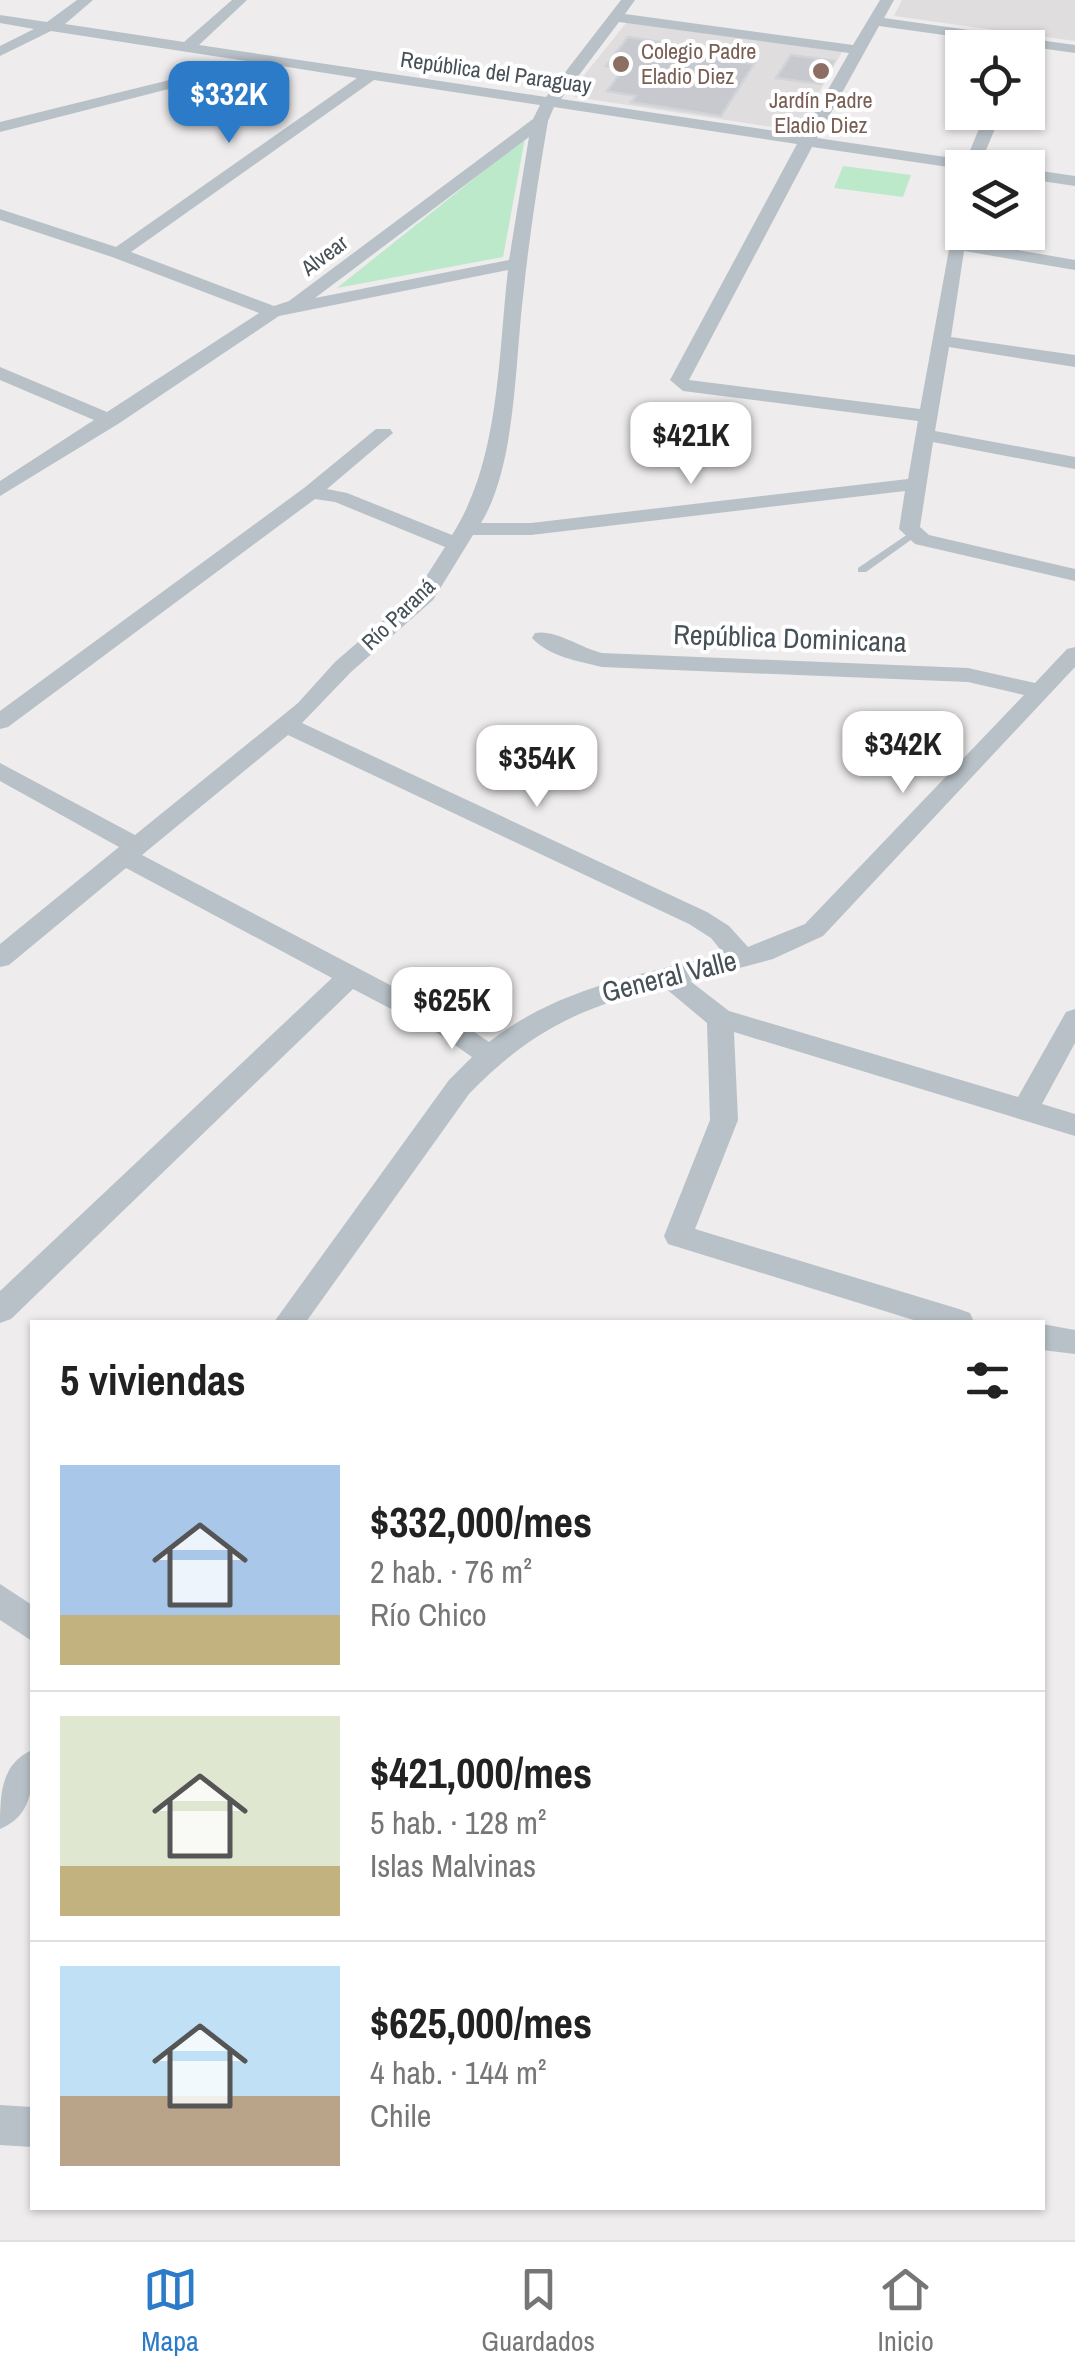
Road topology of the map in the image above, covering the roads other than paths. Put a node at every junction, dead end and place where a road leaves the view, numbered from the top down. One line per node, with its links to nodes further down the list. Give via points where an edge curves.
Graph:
1 (86, 0): 8 (street)
2 (240, 0): 11 (street)
3 (628, 0): 5 (street, Alvear)
4 (887, 0): 7 (street)
5 (616, 17): 13 (street); 17 (street, Alvear)
6 (0, 19): 8 (street, República del Paraguay)
7 (876, 21): 9 (street); 13 (street)
8 (49, 28): 11 (street, República del Paraguay); 14 (street)
9 (945, 32)
10 (1045, 46): 12 (street)
11 (186, 48): 15 (street, República del Paraguay)
12 (1075, 49)
13 (858, 50): 20 (street)
14 (0, 52)
15 (261, 60): 16 (street, República del Paraguay); 19 (street)
16 (368, 77): 17 (street, República del Paraguay); 27 (street)
17 (550, 103): 18 (street, Alvear); 20 (street, República del Paraguay)
18 (540, 121): 28 (street, Río Paraná); 30 (street, Alvear)
19 (0, 127)
20 (807, 141): 21 (street, República del Paraguay); 36 (street, via 679,380)
21 (945, 162)
22 (1045, 177): 23 (street)
23 (1075, 181)
24 (0, 214): 27 (street)
25 (957, 250): 32 (street)
26 (987, 250): 29 (street)
27 (118, 252): 31 (street)
28 (518, 263): 30 (street, via 329,303); 43 (street, Río Paraná, via 494,453)
29 (1075, 265)
30 (295, 304): 31 (street, Alvear)
31 (273, 312): 35 (street, Alvear)
32 (943, 340): 33 (street); 36 (street)
33 (1075, 361)
34 (0, 373): 35 (street)
35 (111, 420): 40 (street, Alvear)
36 (926, 426): 38 (street); 39 (street)
37 (384, 433): 41 (street)
38 (1075, 463)
39 (916, 484): 42 (street); 43 (street)
40 (0, 490)
41 (311, 492): 43 (street); 49 (street)
42 (910, 532): 44 (lane); 45 (street)
43 (463, 537): 50 (street, Río Paraná, via 425,595)
44 (862, 570)
45 (1075, 575)
46 (544, 638): 48 (street, República Dominicana, via 602,660 968,675)
47 (1075, 654): 48 (street, General Valle)
48 (1038, 691): 54 (street, General Valle, via 814,930)
49 (0, 722)
50 (286, 725): 52 (street, Río Paraná); 54 (street, via 698,918)
51 (0, 770): 52 (street)
52 (129, 851): 53 (street, Río Paraná); 56 (street)
53 (0, 958)
54 (744, 958): 55 (street, General Valle)
55 (669, 976): 57 (street); 59 (street, General Valle, via 555,1009)
56 (349, 977): 59 (street); 62 (street)
57 (720, 1018): 60 (street); 64 (street, via 724,1120 678,1236)
58 (1075, 1018): 60 (street)
59 (488, 1054): 63 (street, General Valle)
60 (1024, 1112): 61 (street)
61 (1075, 1126)
62 (0, 1310)
63 (289, 1320)
64 (952, 1320)
65 (0, 1600): 66 (street)
66 (30, 1623)
67 (30, 1771): 68 (street)
68 (0, 1811)
69 (0, 2125): 70 (street)
70 (30, 2127)

